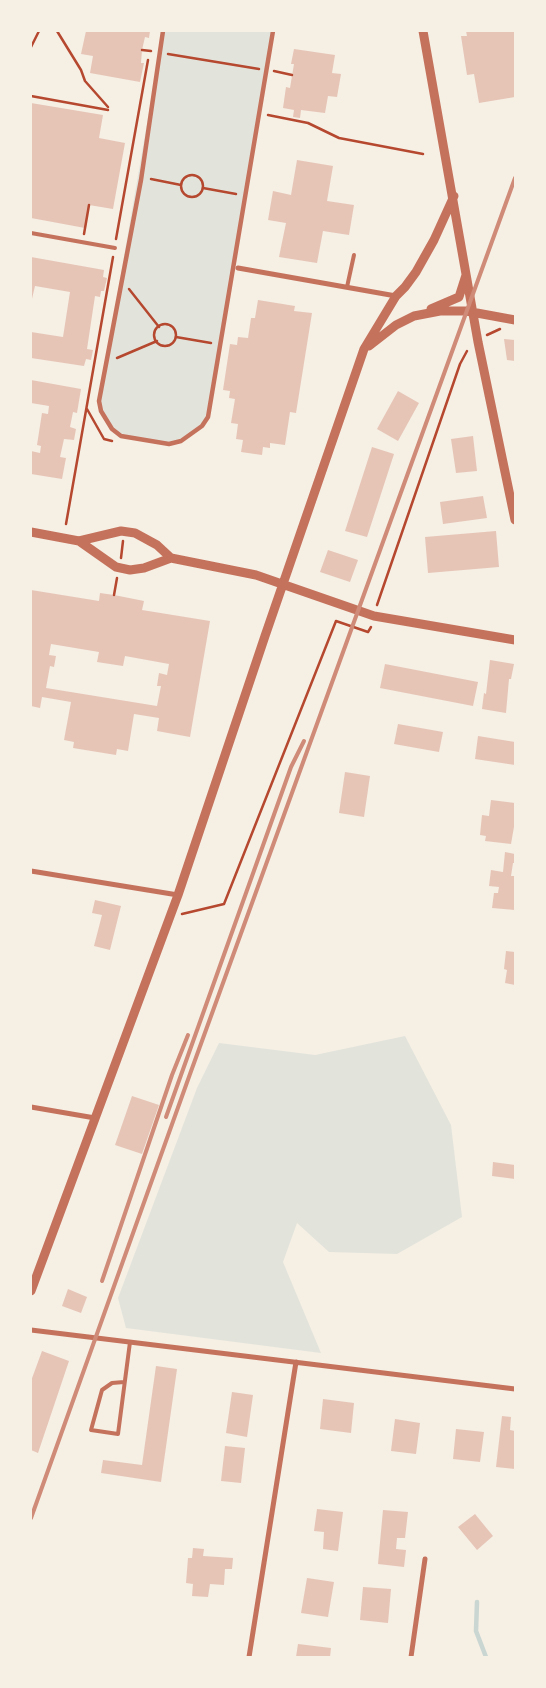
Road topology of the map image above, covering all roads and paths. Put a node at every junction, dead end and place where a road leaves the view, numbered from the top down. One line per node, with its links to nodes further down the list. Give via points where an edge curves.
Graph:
1 (39, 31): 6 (path)
2 (57, 31): 12 (path, via 85,81 108,108)
3 (163, 31): 8 (street)
4 (273, 31): 10 (street)
5 (423, 31): 20 (street)
6 (31, 47)
7 (142, 50): 8 (path)
8 (160, 52): 10 (path); 16 (street)
9 (148, 60): 15 (path)
10 (266, 70): 11 (path); 19 (street)
11 (292, 75)
12 (31, 96)
13 (262, 114): 14 (path, via 308,123 339,138)
14 (423, 154)
15 (128, 174): 16 (path); 24 (path)
16 (141, 177): 17 (path); 29 (street)
17 (181, 184): 18 (path, via 184,178 192,175 201,181); 18 (path, via 182,191 190,198 200,194)
18 (202, 188): 19 (path)
19 (245, 196): 40 (street)
20 (454, 196): 26 (street); 31 (street, via 434,240)
21 (89, 205): 23 (path)
22 (31, 232): 24 (lane)
23 (84, 234)
24 (115, 248): 28 (path)
25 (354, 255): 30 (lane)
26 (466, 265): 32 (street); 33 (street, via 459,297)
27 (238, 268): 30 (street)
28 (107, 284): 29 (path); 42 (path)
29 (121, 286): 35 (path, via 131,289); 43 (street)
30 (347, 288): 31 (street)
31 (396, 296): 41 (street)
32 (474, 314): 33 (street, via 440,311); 34 (street); 39 (street)
33 (414, 316): 41 (street)
34 (515, 320)
35 (159, 327): 37 (path, via 166,324 172,327); 38 (path, via 155,334)
36 (501, 329): 39 (path)
37 (176, 337): 38 (path, via 166,346); 40 (path)
38 (157, 341): 43 (path, via 118,358)
39 (478, 342): 46 (street); 56 (path, via 468,349 460,364)
40 (220, 344): 43 (street, via 208,417 202,426 182,441 169,444 121,436 112,429 99,401)
41 (364, 349): 54 (street)
42 (96, 355): 43 (path); 44 (path)
43 (108, 357)
44 (87, 408): 45 (path, via 104,439); 47 (path)
45 (117, 442)
46 (515, 520)
47 (66, 524)
48 (31, 532): 50 (street)
49 (124, 537): 52 (path)
50 (79, 541): 51 (street, via 121,531 135,533); 51 (street, via 116,567 130,570)
51 (170, 558): 54 (street)
52 (120, 561)
53 (117, 576): 55 (path)
54 (284, 583): 56 (street); 59 (street)
55 (114, 595)
56 (374, 616): 57 (street); 60 (path, via 368,632 336,621 224,904 185,915)
57 (515, 640)
58 (31, 871): 59 (street)
59 (178, 895): 60 (street)
60 (172, 914): 62 (street)
61 (31, 1107): 62 (street)
62 (95, 1118): 63 (street)
63 (31, 1291)
64 (31, 1330): 65 (street)
65 (130, 1342): 66 (street); 67 (lane)
66 (296, 1362): 68 (street); 70 (street)
67 (124, 1382): 67 (lane, via 118,1434 91,1430 102,1390 112,1383)
68 (515, 1389)
69 (425, 1559): 71 (street)
70 (249, 1657)
71 (410, 1657)

